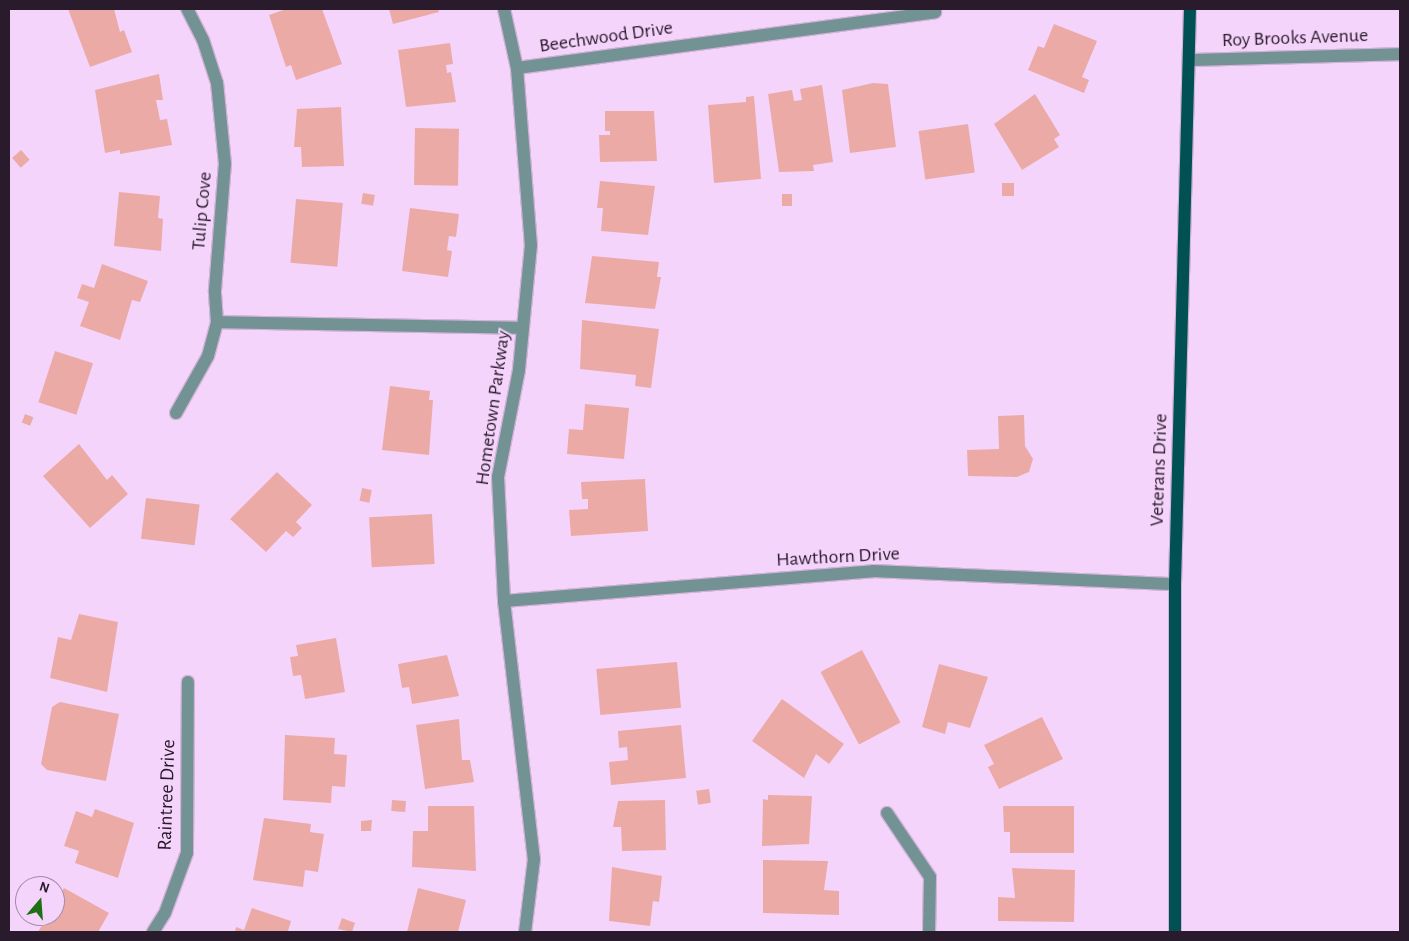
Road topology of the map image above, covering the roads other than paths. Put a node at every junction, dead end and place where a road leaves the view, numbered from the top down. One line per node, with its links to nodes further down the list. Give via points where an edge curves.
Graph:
1 (186, 9): 8 (street, Tulip Cove, via 202,40 217,83 223,123 225,164 215,290)
2 (504, 9): 7 (street, Hometown Parkway)
3 (935, 9): 7 (street, Beechwood Drive, via 935,12)
4 (1190, 9): 6 (main road, Veterans Drive)
5 (1400, 54): 6 (street, Roy Brooks Avenue)
6 (1190, 60): 11 (main road, Veterans Drive)
7 (517, 68): 9 (street, Hometown Parkway, via 531,245)
8 (217, 322): 9 (street); 10 (street, Tulip Cove, via 208,356)
9 (523, 328): 12 (street, Hometown Parkway, via 498,477)
10 (176, 413)
11 (1175, 584): 12 (street, Hawthorn Drive, via 873,571); 18 (main road, Veterans Drive)
12 (504, 601): 16 (street, Hometown Parkway, via 534,858)
13 (188, 682): 15 (street, Raintree Drive, via 187,853 165,913)
14 (887, 813): 17 (street, via 930,877)
15 (153, 932)
16 (524, 932)
17 (929, 932)
18 (1175, 932)

